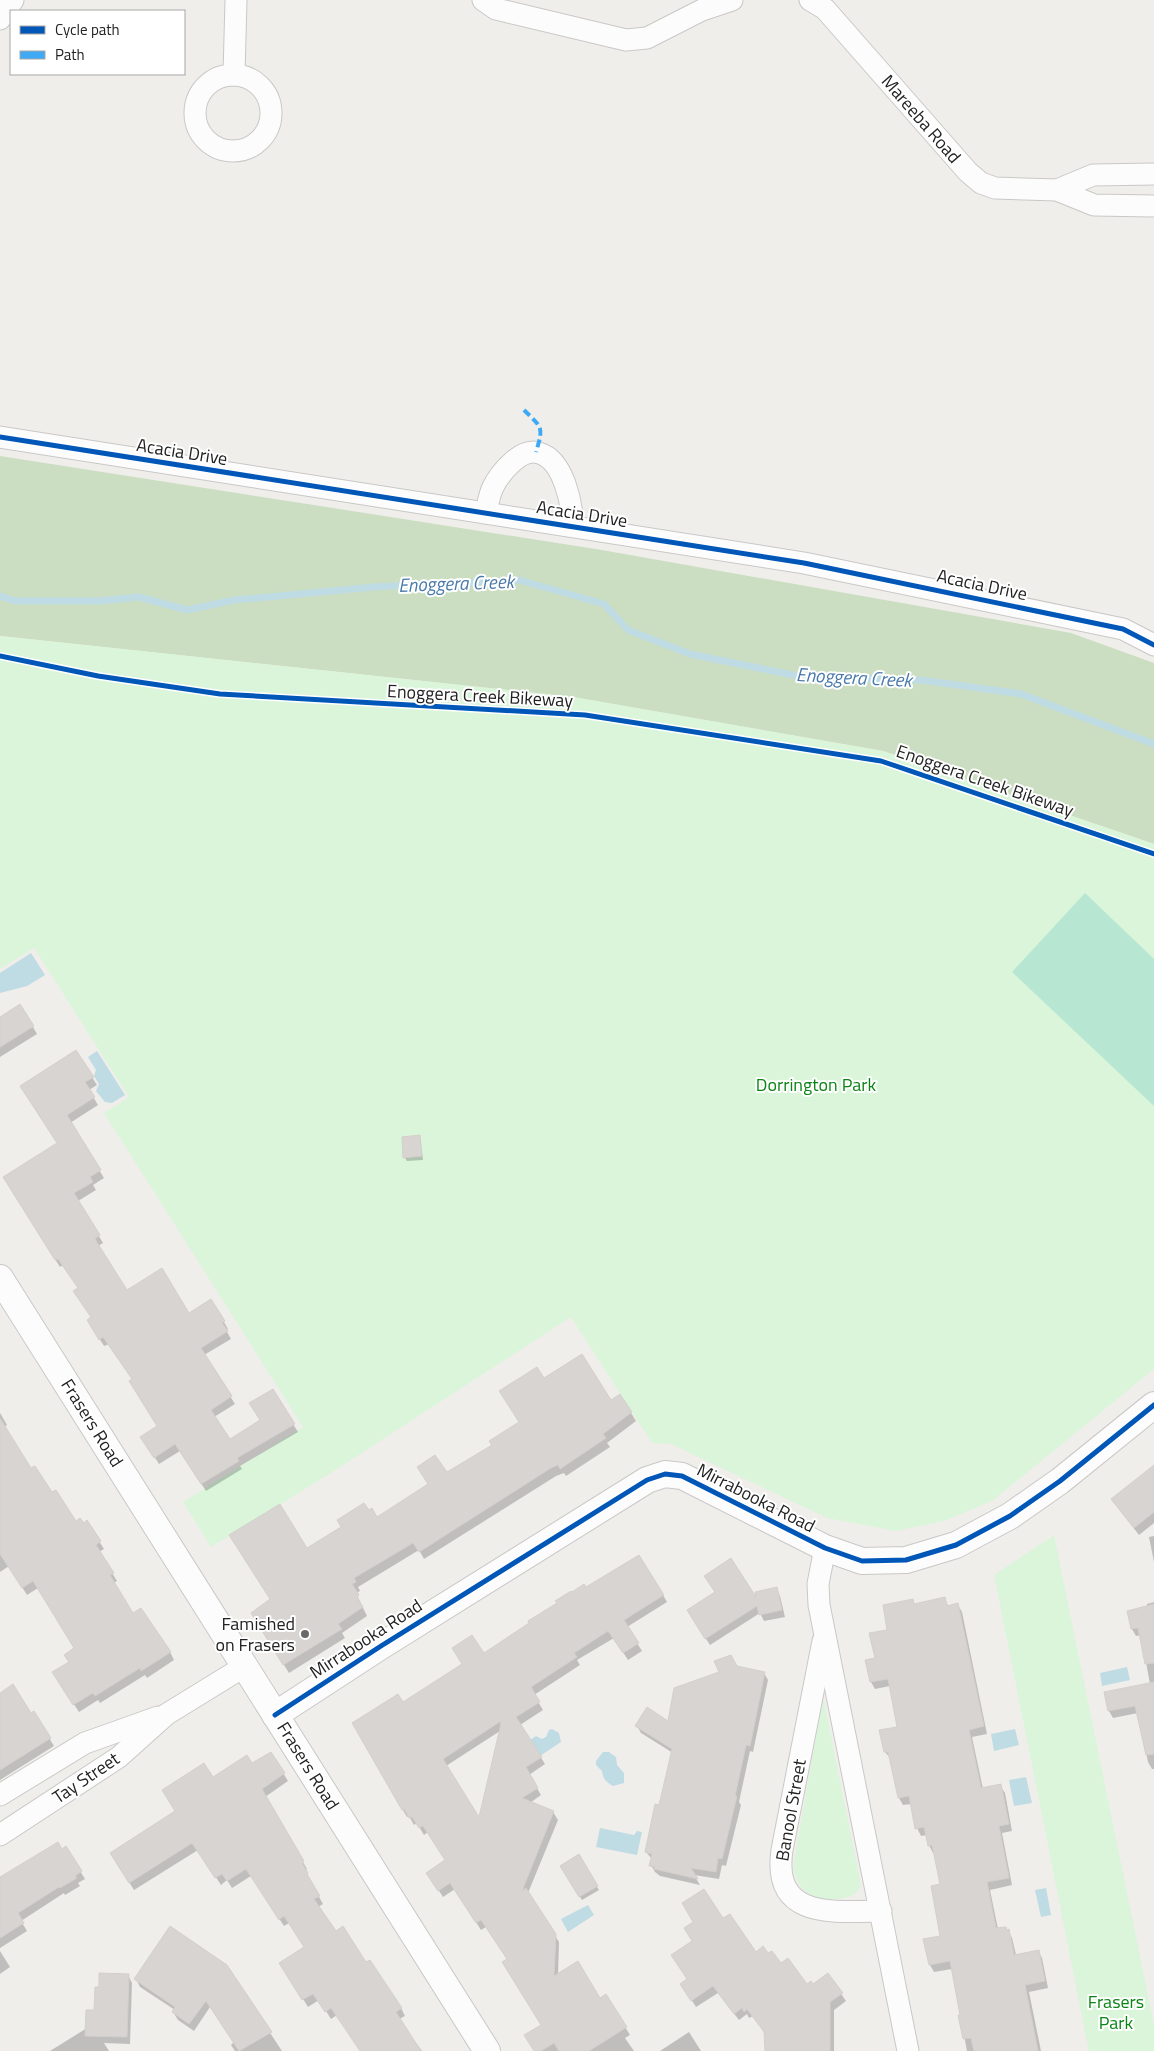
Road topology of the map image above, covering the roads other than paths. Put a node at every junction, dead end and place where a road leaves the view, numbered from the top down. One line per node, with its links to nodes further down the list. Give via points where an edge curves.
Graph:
1 (13, 0): 7 (street)
2 (236, 0): 8 (street)
3 (484, 0): 6 (street, via 496,10 626,40 647,38)
4 (732, 0): 6 (street)
5 (810, 0): 10 (street, Mareeba Road, via 825,9 981,183 995,188)
6 (700, 5)
7 (0, 19)
8 (234, 75)
9 (1154, 174): 10 (street, Mareeba Road, via 1093,175)
10 (1057, 190): 11 (street, Mareeba Road, via 1094,205)
11 (1154, 206)
12 (0, 437): 13 (street, Acacia Drive)
13 (486, 513): 14 (street, Acacia Drive); 14 (street, Acacia Drive, via 492,489 504,470 521,457 536,452 551,461 562,478 570,501)
14 (573, 526): 15 (street, Acacia Drive, via 804,563 1123,629)
15 (1154, 645)
16 (0, 1278): 20 (street, Frasers Road)
17 (1154, 1405): 18 (street, Mirrabooka Road, via 1039,1496 1010,1516 956,1544 906,1560 862,1561)
18 (825, 1548): 19 (street, Banool Street, via 818,1584); 22 (street, Mirrabooka Road, via 682,1476 665,1474 623,1493)
19 (825, 1631): 25 (street, Banool Street); 25 (street, Banool Street, via 780,1872 787,1890 812,1909)
20 (245, 1666): 21 (street, Tay Street); 22 (street, Frasers Road)
21 (167, 1714): 23 (street, Tay Street, via 85,1743); 24 (street, Tay Street, via 119,1757)
22 (275, 1715): 26 (street, Frasers Road)
23 (0, 1796)
24 (0, 1835)
25 (881, 1911): 27 (street, Banool Street)
26 (487, 2051)
27 (908, 2051)

